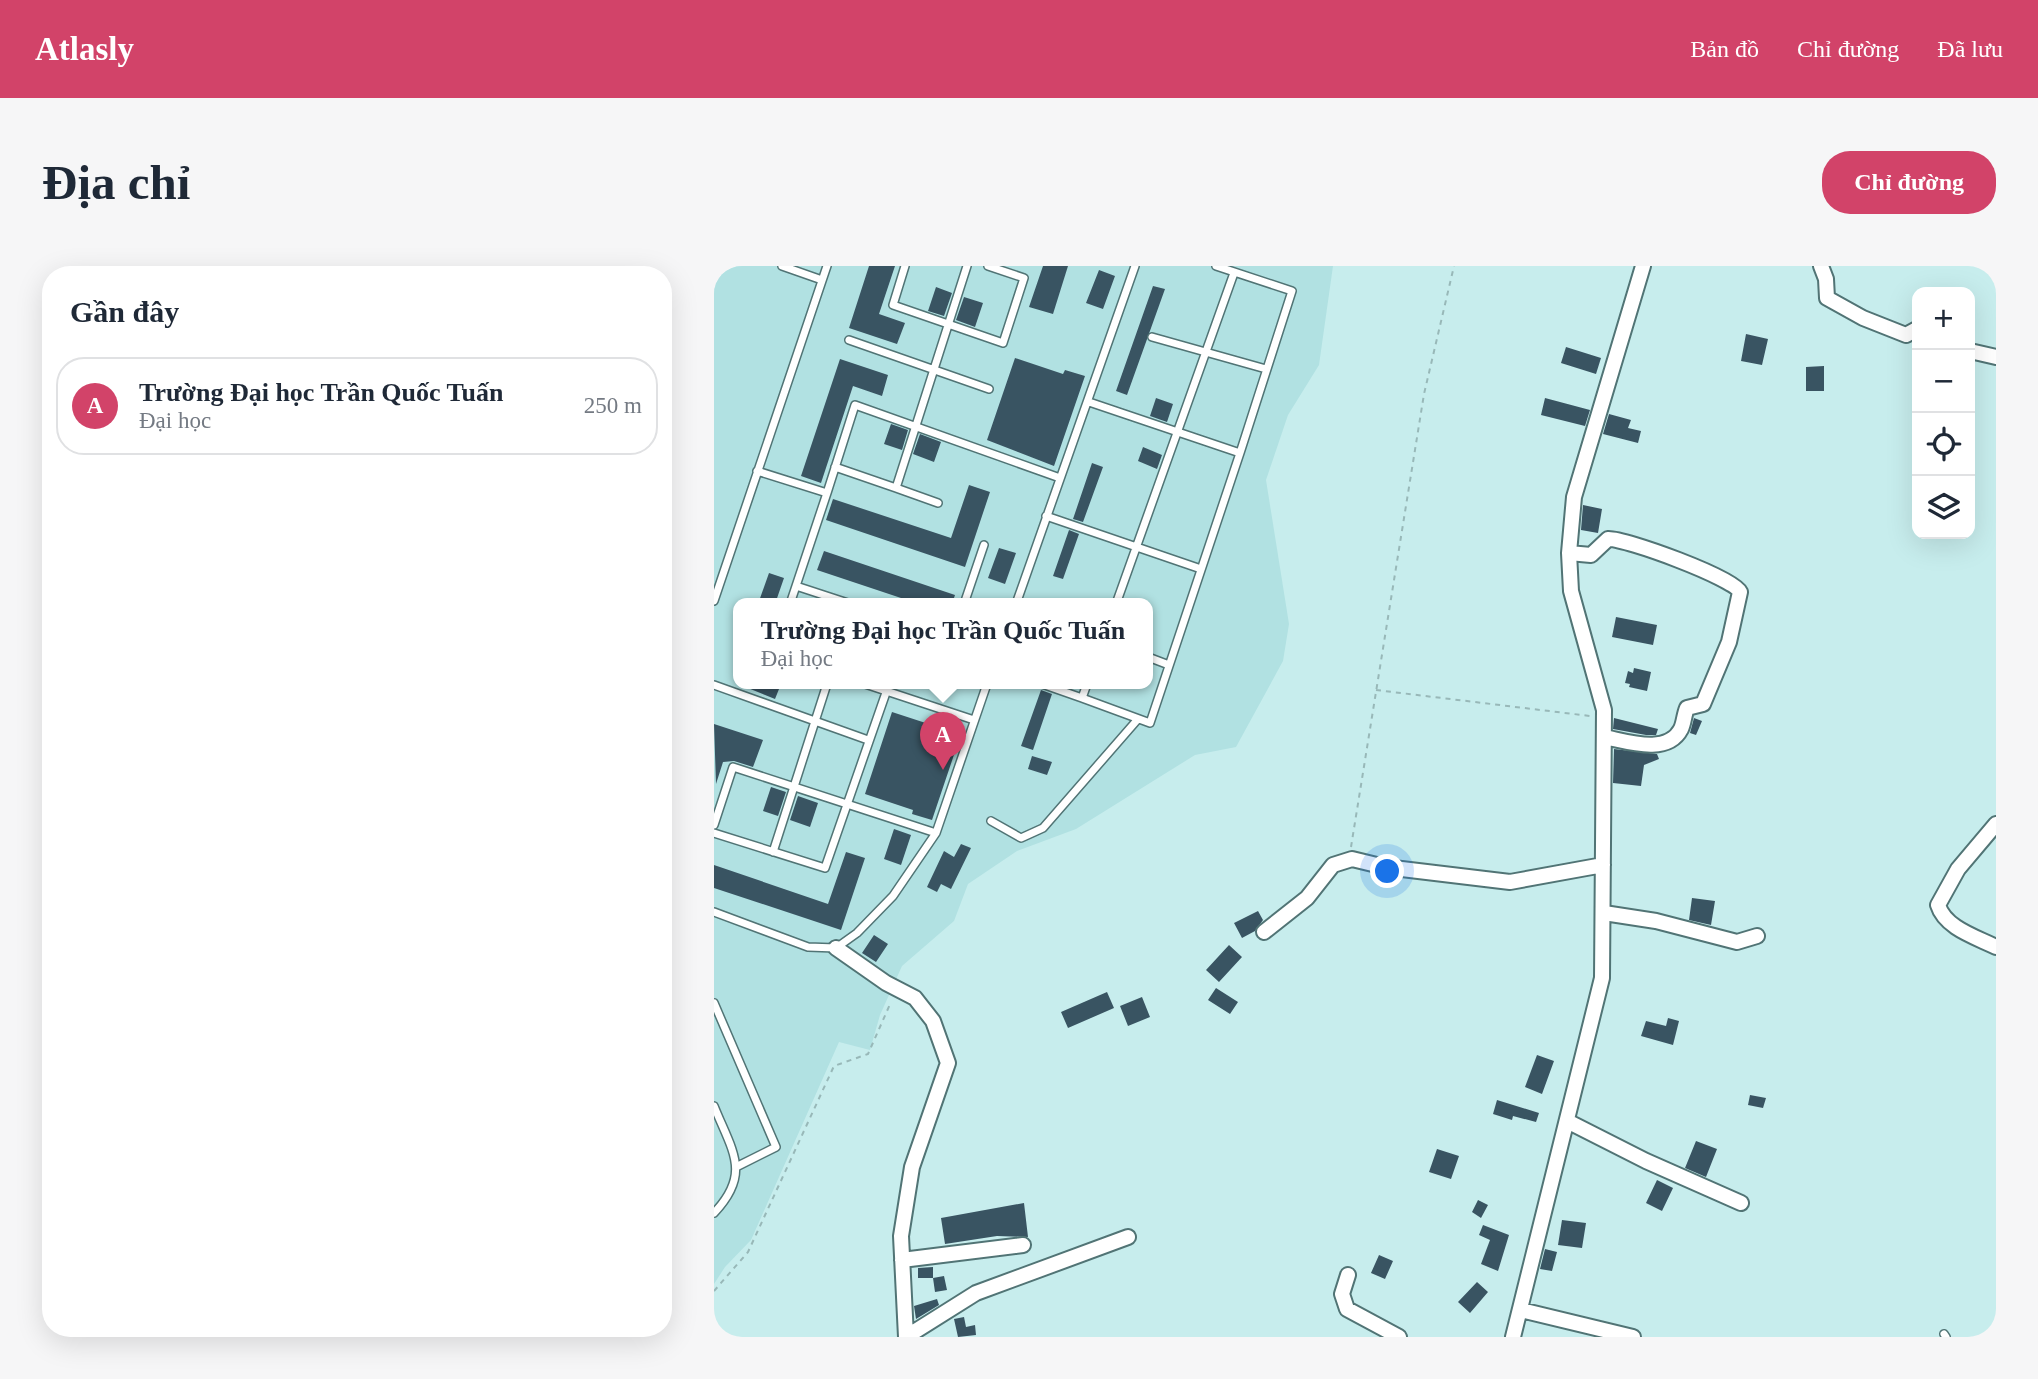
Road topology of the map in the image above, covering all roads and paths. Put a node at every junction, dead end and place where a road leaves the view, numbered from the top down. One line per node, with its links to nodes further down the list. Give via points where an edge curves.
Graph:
1 (782, 266): 12 (lane)
2 (827, 266): 12 (lane)
3 (905, 266): 13 (lane, via 893,305)
4 (967, 266): 13 (lane)
5 (988, 266): 13 (lane, via 1024,278 1003,343)
6 (1135, 266): 23 (lane)
7 (1216, 266): 11 (lane)
8 (1454, 266): 54 (path, via 1424,394)
9 (1643, 266): 36 (street, via 1574,497)
10 (1821, 266): 14 (street, via 1827,298 1863,318 1906,335)
11 (1234, 273): 18 (lane); 21 (lane, via 1292,291)
12 (822, 280): 28 (lane)
13 (948, 324): 20 (lane)
14 (1912, 332)
15 (1152, 337): 18 (lane)
16 (849, 340): 20 (lane)
17 (1975, 352): 19 (street)
18 (1203, 354): 21 (lane); 25 (lane)
19 (1996, 357)
20 (933, 369): 22 (lane); 24 (lane)
21 (1266, 369): 26 (lane)
22 (989, 389)
23 (1089, 402): 25 (lane); 29 (lane)
24 (915, 426): 27 (lane, via 855,405); 29 (lane); 30 (lane)
25 (1175, 431): 26 (lane); 35 (lane)
26 (1240, 453): 37 (lane)
27 (835, 467): 30 (lane); 31 (lane)
28 (757, 471): 31 (lane); 44 (lane)
29 (1060, 478): 33 (lane)
30 (896, 488): 32 (lane)
31 (827, 492): 38 (lane)
32 (938, 503)
33 (1046, 516): 35 (lane); 42 (lane)
34 (984, 545): 41 (lane)
35 (1135, 547): 37 (lane); 43 (lane)
36 (1569, 553): 56 (street, via 1571,591); 60 (street, via 1591,555 1608,539 1620,539 1714,573 1731,581 1740,592 1717,674 1703,704 1687,708 1676,736 1646,745)
37 (1200, 569): 46 (lane)
38 (796, 586): 39 (lane); 40 (lane)
39 (792, 598)
40 (833, 598)
41 (966, 598)
42 (1018, 598)
43 (1118, 598)
44 (714, 601)
45 (1153, 659): 46 (lane)
46 (1169, 665): 57 (lane, via 1150,723)
47 (714, 685): 58 (lane)
48 (825, 689): 58 (lane)
49 (888, 689): 61 (lane)
50 (891, 689): 59 (lane)
51 (986, 689): 59 (lane)
52 (1056, 689): 55 (lane)
53 (1085, 689): 55 (lane)
54 (1375, 690): 56 (path); 70 (path)
55 (1082, 698): 57 (lane)
56 (1604, 718): 60 (street)
57 (1138, 719): 64 (lane, via 1043,828 1021,838)
58 (814, 720): 61 (lane); 62 (lane)
59 (974, 720): 68 (lane)
60 (1604, 737): 71 (street)
61 (868, 740): 63 (lane)
62 (794, 786): 63 (lane); 66 (lane, via 733,767); 69 (lane)
63 (848, 803): 68 (lane); 69 (lane, via 825,868)
64 (991, 821)
65 (1996, 824): 76 (street, via 1958,869 1938,905 1947,919)
66 (714, 825)
67 (714, 833): 69 (lane)
68 (936, 833): 77 (lane, via 893,896)
69 (773, 852)
70 (1349, 859): 71 (street, via 1510,882); 74 (street, via 1333,865 1307,898)
71 (1603, 865): 73 (street)
72 (714, 912): 77 (lane, via 796,943)
73 (1604, 913): 75 (street, via 1737,942); 81 (street, via 1602,978)
74 (1264, 932)
75 (1757, 936)
76 (1996, 947)
77 (836, 948): 87 (street, via 915,998 933,1021 948,1063 912,1167 901,1236)
78 (893, 1001): 89 (path, via 885,1008 868,1054 834,1066 748,1252)
79 (714, 1003): 82 (lane, via 776,1147)
80 (714, 1106): 82 (lane)
81 (1567, 1121): 83 (street); 90 (street)
82 (738, 1166): 84 (lane, via 731,1195)
83 (1741, 1203)
84 (714, 1213)
85 (1128, 1237): 91 (street, via 976,1293)
86 (1023, 1245): 87 (street)
87 (902, 1260): 91 (street)
88 (1349, 1275): 92 (street, via 1342,1294 1347,1309)
89 (714, 1291)
90 (1521, 1310): 93 (street); 94 (street)
91 (906, 1337)
92 (1399, 1337)
93 (1513, 1337)
94 (1633, 1337)

